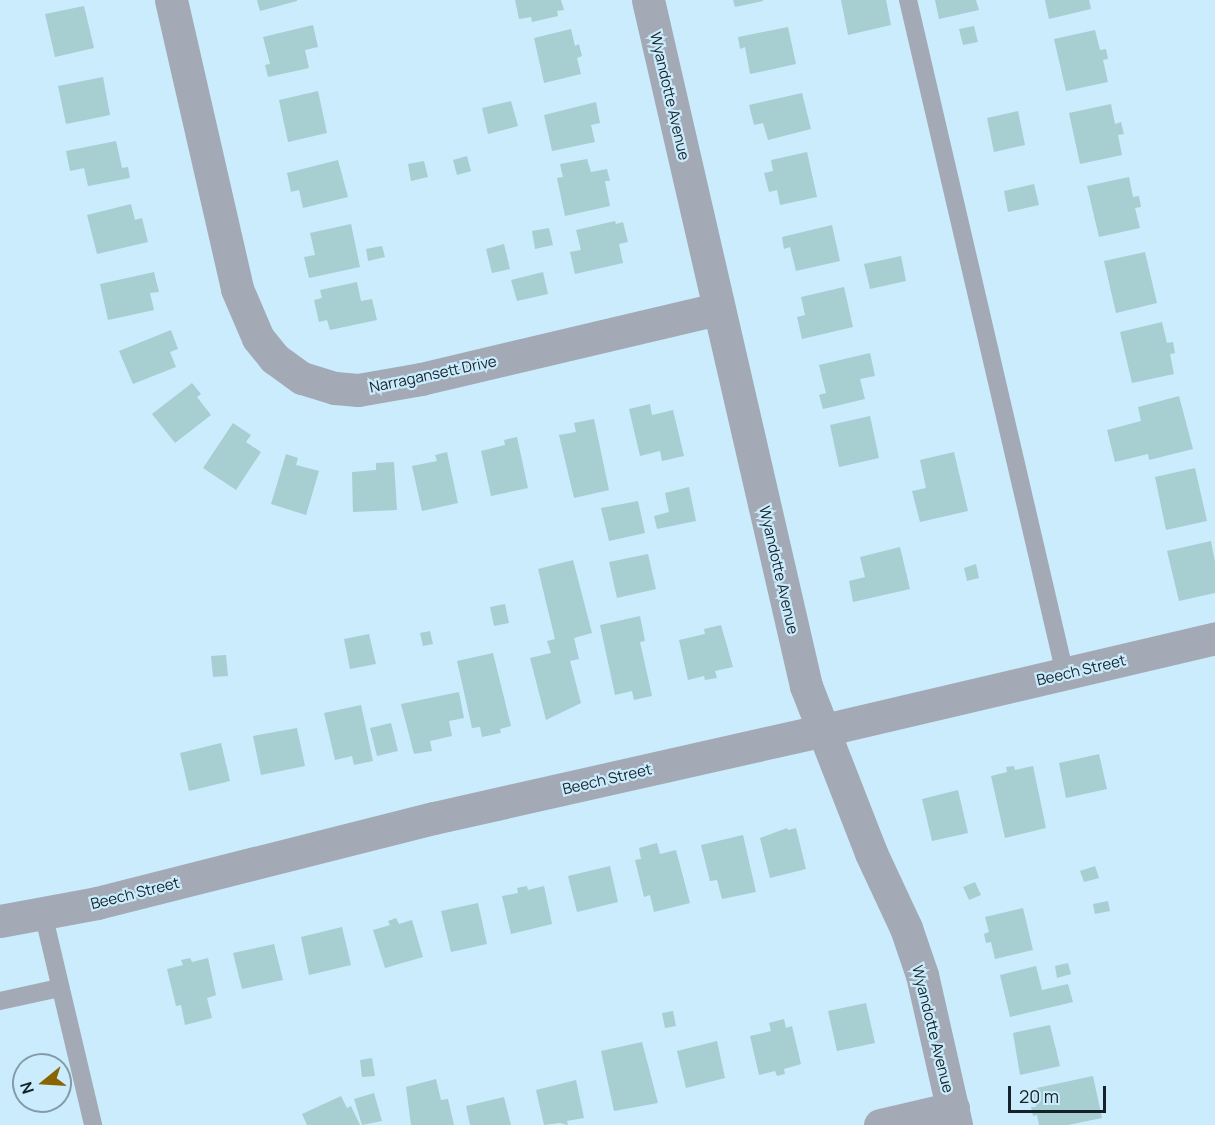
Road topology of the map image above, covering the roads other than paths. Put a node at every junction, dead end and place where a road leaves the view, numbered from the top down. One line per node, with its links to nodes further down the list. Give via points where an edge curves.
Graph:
1 (171, 0): 4 (street, Narragansett Drive, via 237,289 258,338 274,358 302,378 358,390 422,379)
2 (648, 0): 4 (street, Wyandotte Avenue)
3 (908, 0): 6 (lane)
4 (718, 309): 7 (street, Wyandotte Avenue, via 806,686)
5 (1215, 638): 6 (street, Beech Street)
6 (1065, 674): 7 (street, Beech Street)
7 (824, 730): 8 (street, Beech Street, via 434,818 97,903); 12 (street, Wyandotte Avenue, via 871,853 906,927 922,975)
8 (43, 913): 9 (street, Beech Street); 10 (lane)
9 (0, 921)
10 (59, 988): 11 (lane); 13 (lane)
11 (0, 1001)
12 (954, 1116): 14 (street)
13 (93, 1125)
14 (880, 1125)

